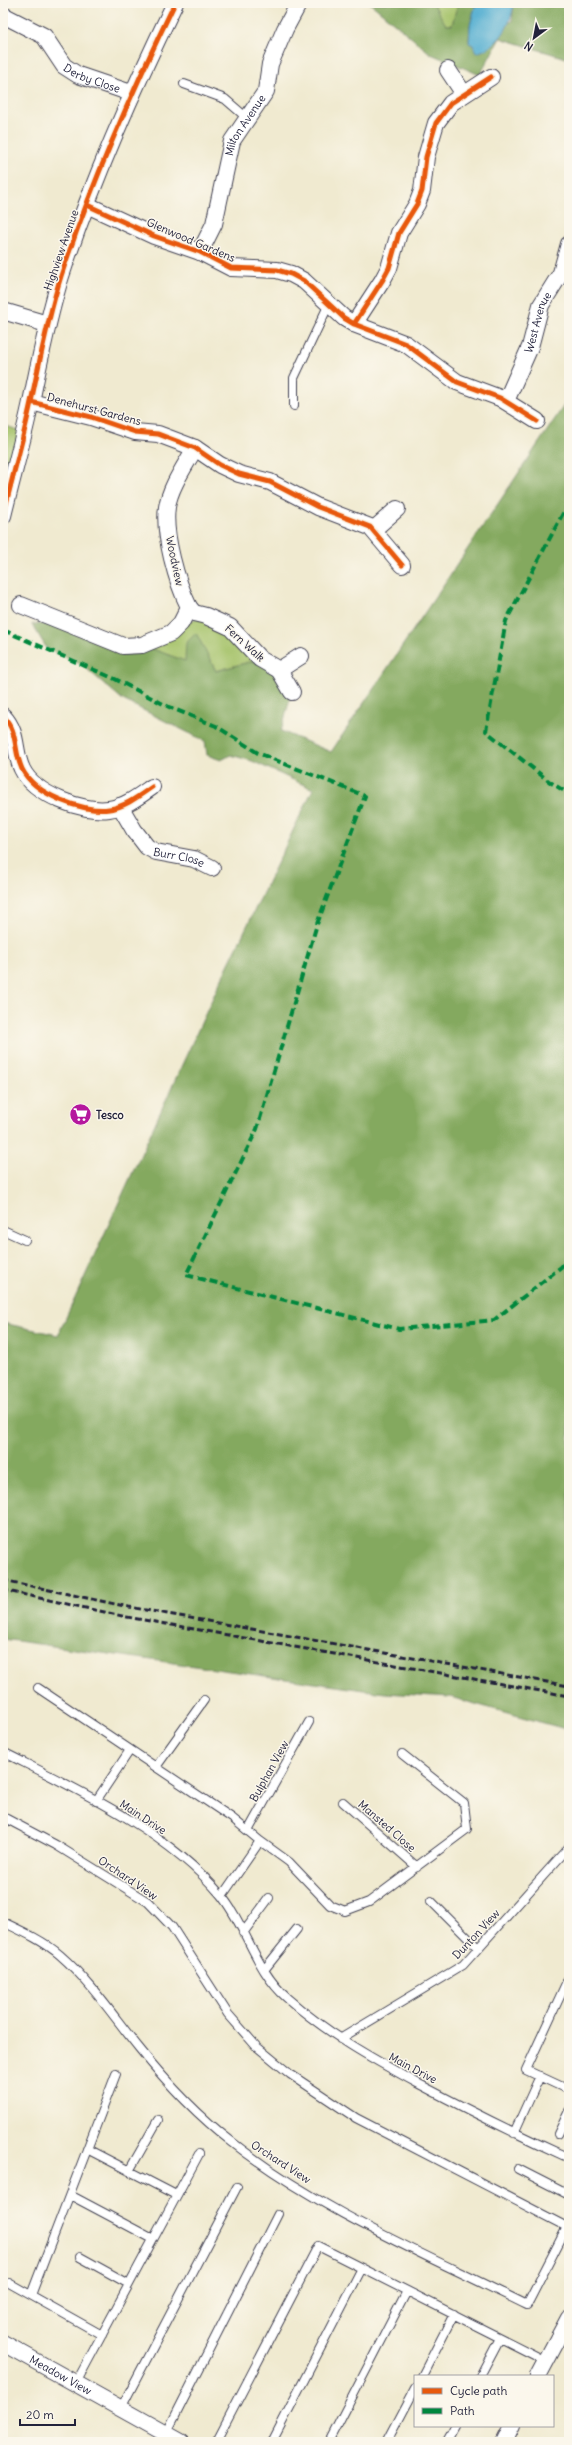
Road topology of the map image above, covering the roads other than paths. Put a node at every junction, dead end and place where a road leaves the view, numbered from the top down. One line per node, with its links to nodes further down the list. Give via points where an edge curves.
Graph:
1 (175, 3): 7 (street, Highview Avenue)
2 (299, 3): 9 (street, Milton Avenue, via 270,64 266,91)
3 (3, 15): 7 (street, Derby Close, via 44,36 64,66 78,74)
4 (448, 70): 8 (street)
5 (491, 77): 8 (street)
6 (184, 84): 9 (lane, via 225,98)
7 (131, 93): 10 (street, Highview Avenue)
8 (464, 94): 16 (street, via 451,103 436,123 417,204 399,233 389,268)
9 (247, 118): 12 (street, Milton Avenue, via 232,141 214,224)
10 (86, 205): 12 (street, Glenwood Gardens, via 154,236); 15 (street, Highview Avenue)
11 (569, 244): 17 (street, West Avenue, via 561,273 541,305 530,347)
12 (200, 252): 13 (street, Glenwood Gardens, via 231,268 277,270 291,274 304,281)
13 (329, 304): 16 (street, Glenwood Gardens); 19 (lane, via 294,378)
14 (3, 311): 15 (street)
15 (47, 324): 18 (street, Highview Avenue)
16 (354, 324): 17 (street, Glenwood Gardens, via 406,344 457,382)
17 (506, 401): 20 (street, Glenwood Gardens)
18 (31, 402): 21 (street, Denehurst Gardens, via 91,417 135,432 158,434); 23 (street, Highview Avenue)
19 (294, 406)
20 (537, 421)
21 (195, 448): 24 (street, Denehurst Gardens, via 226,468 270,482 318,507); 27 (street, Woodview, via 180,475 167,508 177,583)
22 (397, 509): 24 (street)
23 (3, 516)
24 (374, 530): 25 (street, Denehurst Gardens)
25 (402, 565)
26 (21, 605): 27 (street, via 123,646 142,645 171,632 181,623)
27 (189, 607): 29 (street, Fern Walk, via 194,613 230,627 260,659)
28 (302, 656): 29 (street)
29 (279, 670): 30 (street, Fern Walk)
30 (292, 692)
31 (3, 716): 33 (street, via 12,727 22,768 30,781 42,791 96,809)
32 (152, 787): 33 (street)
33 (120, 806): 34 (street, Burr Close, via 147,847 156,852 194,859)
34 (212, 868)
35 (3, 1230): 36 (lane)
36 (24, 1240)
37 (38, 1688): 40 (lane)
38 (204, 1700): 43 (lane)
39 (309, 1722): 47 (lane, Bulphan View)
40 (130, 1750): 43 (lane); 44 (lane)
41 (3, 1752): 44 (lane, Main Drive)
42 (402, 1754): 50 (lane, Mansted Close, via 464,1803 467,1829)
43 (156, 1767): 47 (lane)
44 (96, 1801): 51 (lane, Main Drive, via 140,1827 189,1862)
45 (343, 1802): 50 (lane, Mansted Close)
46 (3, 1817): 78 (lane, Orchard View, via 56,1845 148,1902 172,1927 228,2014 256,2046 290,2074 356,2118)
47 (248, 1831): 48 (lane)
48 (260, 1841): 50 (lane, Mansted Close, via 289,1862 330,1905 345,1911 369,1902); 51 (lane)
49 (569, 1847): 57 (lane, Dunton View)
50 (417, 1867)
51 (222, 1896): 56 (lane, Main Drive)
52 (270, 1898): 56 (lane)
53 (431, 1901): 57 (lane)
54 (3, 1922): 78 (lane, Orchard View, via 27,1933 59,1954 98,1994 177,2094 231,2142 288,2182 346,2214 527,2304)
55 (297, 1929): 58 (lane)
56 (243, 1933): 58 (lane, Main Drive)
57 (478, 1948): 60 (lane, Dunton View, via 463,1965 448,1976)
58 (264, 1970): 60 (lane, Main Drive, via 285,1996 324,2030)
59 (569, 1977): 62 (lane, via 526,2070)
60 (340, 2039): 66 (lane, Main Drive, via 366,2056)
61 (116, 2074): 68 (lane)
62 (540, 2076): 63 (lane); 66 (lane)
63 (569, 2090)
64 (569, 2111): 67 (lane)
65 (158, 2120): 72 (lane)
66 (514, 2133): 70 (lane, Main Drive)
67 (558, 2134)
68 (87, 2149): 72 (lane); 74 (lane)
69 (199, 2154): 75 (lane)
70 (569, 2158)
71 (518, 2169): 76 (lane)
72 (129, 2170): 75 (lane)
73 (236, 2187): 97 (lane)
74 (70, 2195): 79 (lane); 85 (lane)
75 (176, 2195): 79 (lane)
76 (569, 2195)
77 (278, 2214): 100 (lane)
78 (568, 2225)
79 (153, 2239): 83 (lane)
80 (80, 2257): 83 (lane)
81 (362, 2268): 84 (lane); 102 (lane, via 318,2246); 103 (lane)
82 (9, 2283): 85 (lane)
83 (128, 2284): 88 (lane)
84 (407, 2291): 86 (lane); 104 (lane)
85 (32, 2295): 88 (lane)
86 (454, 2314): 89 (lane); 92 (lane)
87 (569, 2318): 91 (street)
88 (102, 2334): 95 (lane)
89 (500, 2338): 91 (lane); 93 (lane)
90 (3, 2343): 95 (street, Meadow View)
91 (546, 2361): 94 (street)
92 (423, 2375)
93 (481, 2375)
94 (539, 2375)
95 (76, 2383): 97 (street, Meadow View)
96 (414, 2391): 105 (lane)
97 (121, 2408): 100 (street, Meadow View)
98 (454, 2427): 106 (lane)
99 (512, 2427): 107 (street)
100 (166, 2434): 101 (street, Meadow View)
101 (181, 2442)
102 (216, 2442)
103 (272, 2442)
104 (329, 2442)
105 (387, 2442)
106 (446, 2442)
107 (504, 2442)

